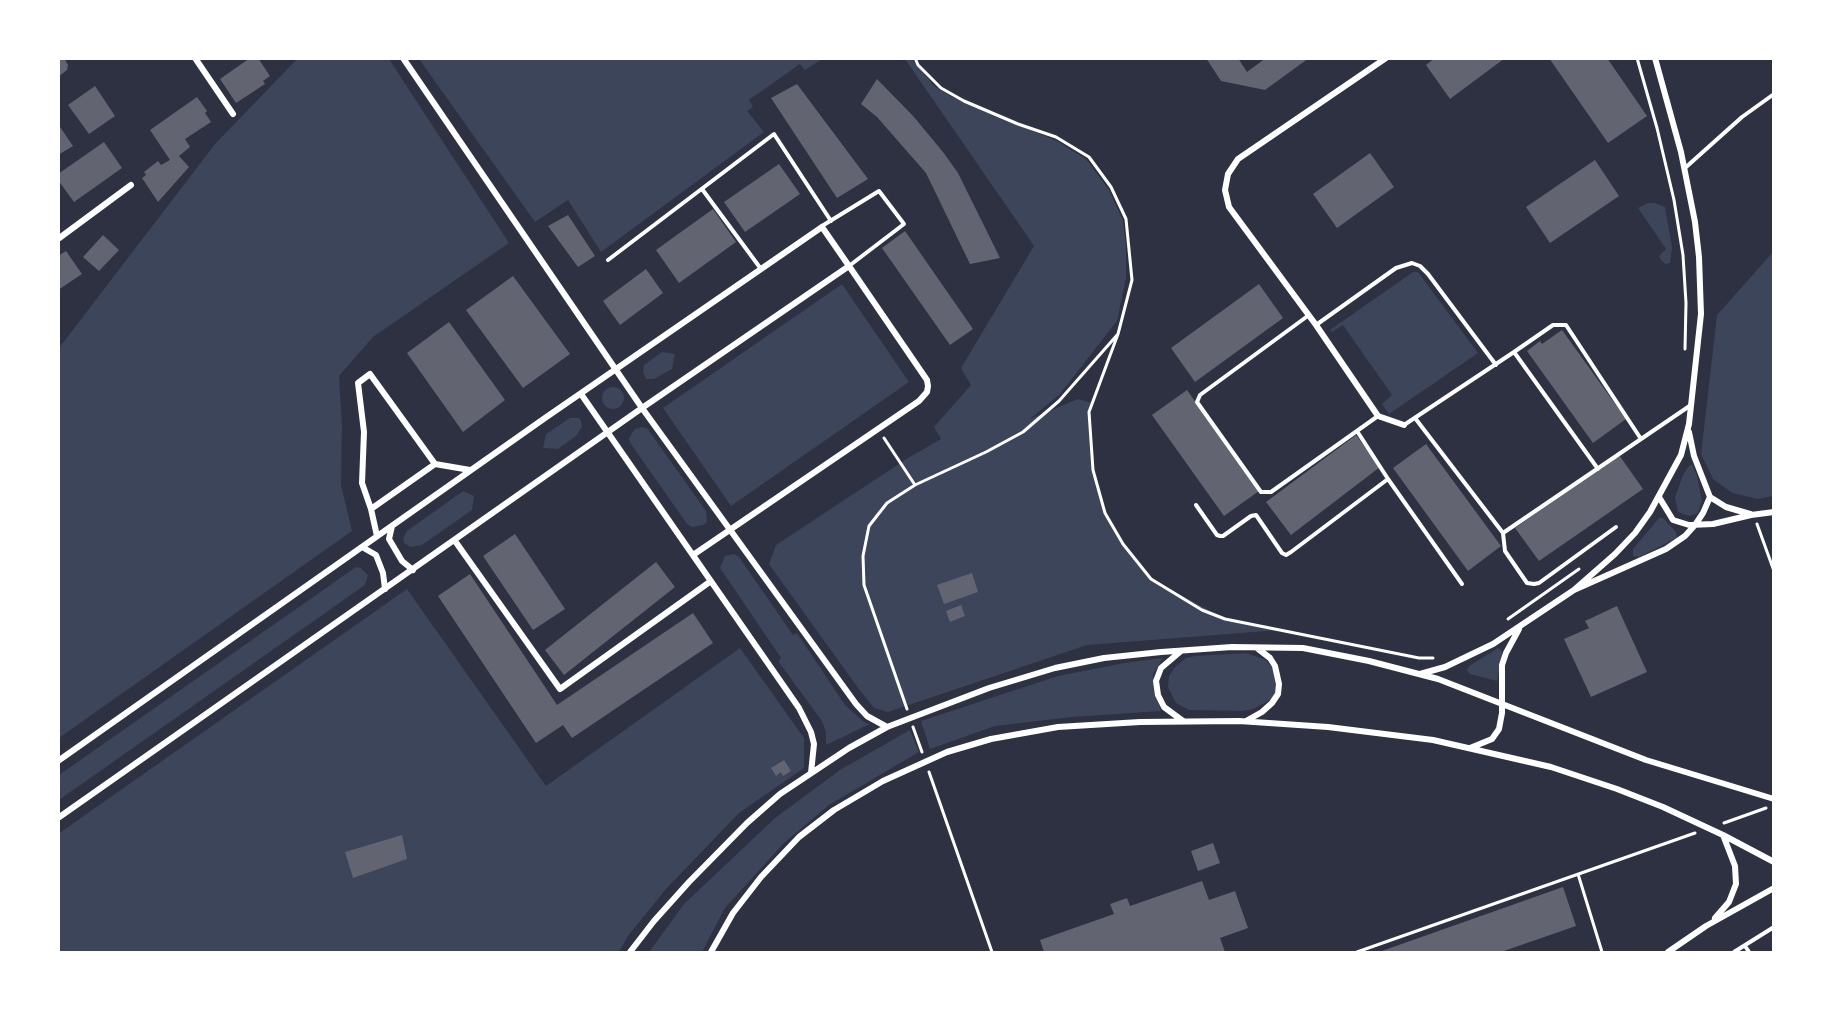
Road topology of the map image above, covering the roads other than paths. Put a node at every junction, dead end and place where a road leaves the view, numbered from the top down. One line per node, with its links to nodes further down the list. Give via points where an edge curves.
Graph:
1 (195, 58): 6 (street)
2 (403, 58): 20 (street)
3 (1386, 58): 16 (street, via 1238,159 1228,174 1225,190 1229,207)
4 (1655, 58): 7 (street)
5 (1773, 94): 7 (lane)
6 (233, 114)
7 (1684, 168): 22 (street, via 1695,222 1702,291)
8 (132, 186): 12 (street)
9 (702, 189): 10 (lane, via 774,134); 13 (lane); 15 (lane)
10 (831, 221): 11 (lane); 14 (lane, via 879,191 904,224)
11 (822, 227): 14 (street); 15 (street)
12 (58, 239)
13 (608, 260)
14 (849, 266): 23 (street); 44 (street, via 927,380 927,392)
15 (761, 269): 20 (street)
16 (1309, 315): 17 (street); 28 (lane, via 1200,395 1197,402 1261,492 1271,492)
17 (1316, 325): 19 (lane, via 1396,268 1412,263 1428,274); 24 (street)
18 (1514, 352): 19 (lane); 30 (lane, via 1553,324 1566,325); 32 (lane)
19 (1496, 364): 25 (lane)
20 (616, 370): 21 (street); 23 (street)
21 (581, 394): 29 (street); 33 (street)
22 (1691, 404): 26 (street); 30 (lane)
23 (642, 408): 29 (street); 44 (street)
24 (1378, 416): 27 (street); 28 (lane)
25 (1415, 418): 27 (lane); 45 (lane)
26 (1689, 424): 35 (street, via 1681,455); 36 (street, via 1694,456)
27 (1404, 425)
28 (1357, 431): 34 (lane)
29 (608, 433): 47 (street); 49 (street)
30 (1641, 439): 32 (lane)
31 (435, 464): 33 (street); 38 (street); 38 (street, via 370,374 358,383 364,432 362,483)
32 (1598, 469): 45 (lane)
33 (471, 470): 42 (street)
34 (1388, 478): 37 (lane, via 1286,555 1256,515 1220,536); 52 (lane)
35 (1659, 497): 41 (street, via 1673,520); 54 (street, via 1628,541)
36 (1710, 497): 40 (street, via 1726,507); 41 (street)
37 (1196, 506)
38 (371, 509): 46 (street)
39 (1773, 512): 40 (street)
40 (1752, 514): 41 (street)
41 (1695, 525): 54 (street, via 1666,549)
42 (392, 526): 46 (street); 50 (street, via 389,539 402,561)
43 (1616, 527): 45 (lane, via 1534,584 1527,583 1506,551)
44 (731, 529): 49 (street); 62 (street, via 856,704 867,716)
45 (1503, 533)
46 (377, 536): 48 (street)
47 (455, 541): 50 (street); 51 (street, via 560,689)
48 (362, 548): 53 (street, via 376,555); 64 (street)
49 (693, 555): 51 (street)
50 (413, 570): 53 (street)
51 (711, 581): 65 (street, via 803,715 814,744)
52 (1461, 584)
53 (385, 589): 67 (street)
54 (1574, 590): 55 (street)
55 (1519, 628): 58 (street, via 1445,667); 59 (street, via 1503,659)
56 (1257, 648): 57 (street); 58 (street, via 1303,648); 61 (street, via 1275,666 1279,691 1267,708)
57 (1182, 651): 60 (street, via 1161,668 1156,681 1164,707); 62 (street, via 1104,658 1055,668)
58 (1420, 674): 59 (street)
59 (1502, 703): 63 (street, via 1501,723 1494,737); 66 (street, via 1646,760)
60 (1184, 722): 61 (street); 76 (street, via 1058,727 1002,736 947,752 903,771 847,801 799,837 742,900)
61 (1246, 722): 63 (street, via 1328,727)
62 (887, 727): 65 (street)
63 (1467, 748): 68 (street, via 1551,767 1663,807)
64 (58, 761)
65 (811, 773): 75 (street, via 762,809 707,861)
66 (1773, 799)
67 (58, 818)
68 (1723, 834): 69 (street); 71 (street, via 1735,866 1736,884 1729,902)
69 (1773, 862)
70 (1773, 888): 71 (street)
71 (1706, 926): 74 (street)
72 (1773, 927): 73 (lane)
73 (1745, 946): 78 (lane); 79 (lane)
74 (1677, 950): 77 (street)
75 (631, 952)
76 (711, 952)
77 (1668, 952)
78 (1734, 952)
79 (1749, 952)

